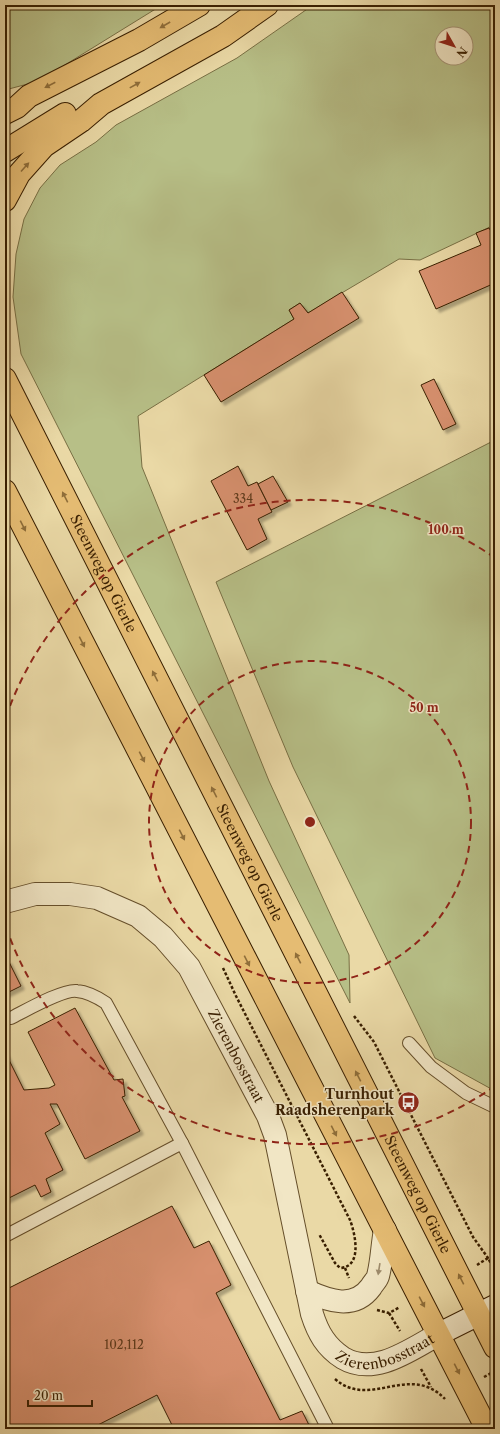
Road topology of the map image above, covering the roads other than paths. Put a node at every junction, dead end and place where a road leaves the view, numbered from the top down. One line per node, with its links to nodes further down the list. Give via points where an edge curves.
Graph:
1 (199, 5): 3 (main road, one-way to 3, via 139,40)
2 (267, 5): 5 (main road, one-way to 2, via 223,36)
3 (30, 96): 4 (main road); 6 (main road, via 18,107)
4 (5, 100)
5 (101, 104): 7 (main road, via 74,108); 8 (main road, one-way to 5, via 18,174 44,146 81,122)
6 (5, 113)
7 (5, 151)
8 (5, 200)
9 (5, 379): 19 (main road, Steenweg op Gierle, one-way to 9)
10 (5, 492): 16 (main road, one-way to 16)
11 (5, 902): 18 (street, Zierenbosstraat, via 35,894 70,894 97,898 138,916 163,937 189,966 268,1116 275,1135)
12 (11, 1018): 15 (lane, via 59,995 76,990 95,995 106,1002)
13 (409, 1043): 14 (lane, via 431,1067 466,1093)
14 (495, 1107)
15 (182, 1143): 17 (lane); 22 (lane)
16 (385, 1230): 18 (street, one-way to 18, via 377,1278 363,1296 338,1301 322,1298); 20 (main road, one-way to 20)
17 (5, 1236)
18 (307, 1291): 20 (street, Zierenbosstraat, via 317,1330 324,1342 338,1355 359,1365 370,1365 394,1358)
19 (487, 1310): 20 (street, Zierenbosstraat); 21 (main road, Steenweg op Gierle)
20 (439, 1334): 23 (main road, one-way to 23)
21 (495, 1347)
22 (328, 1429)
23 (488, 1429)

